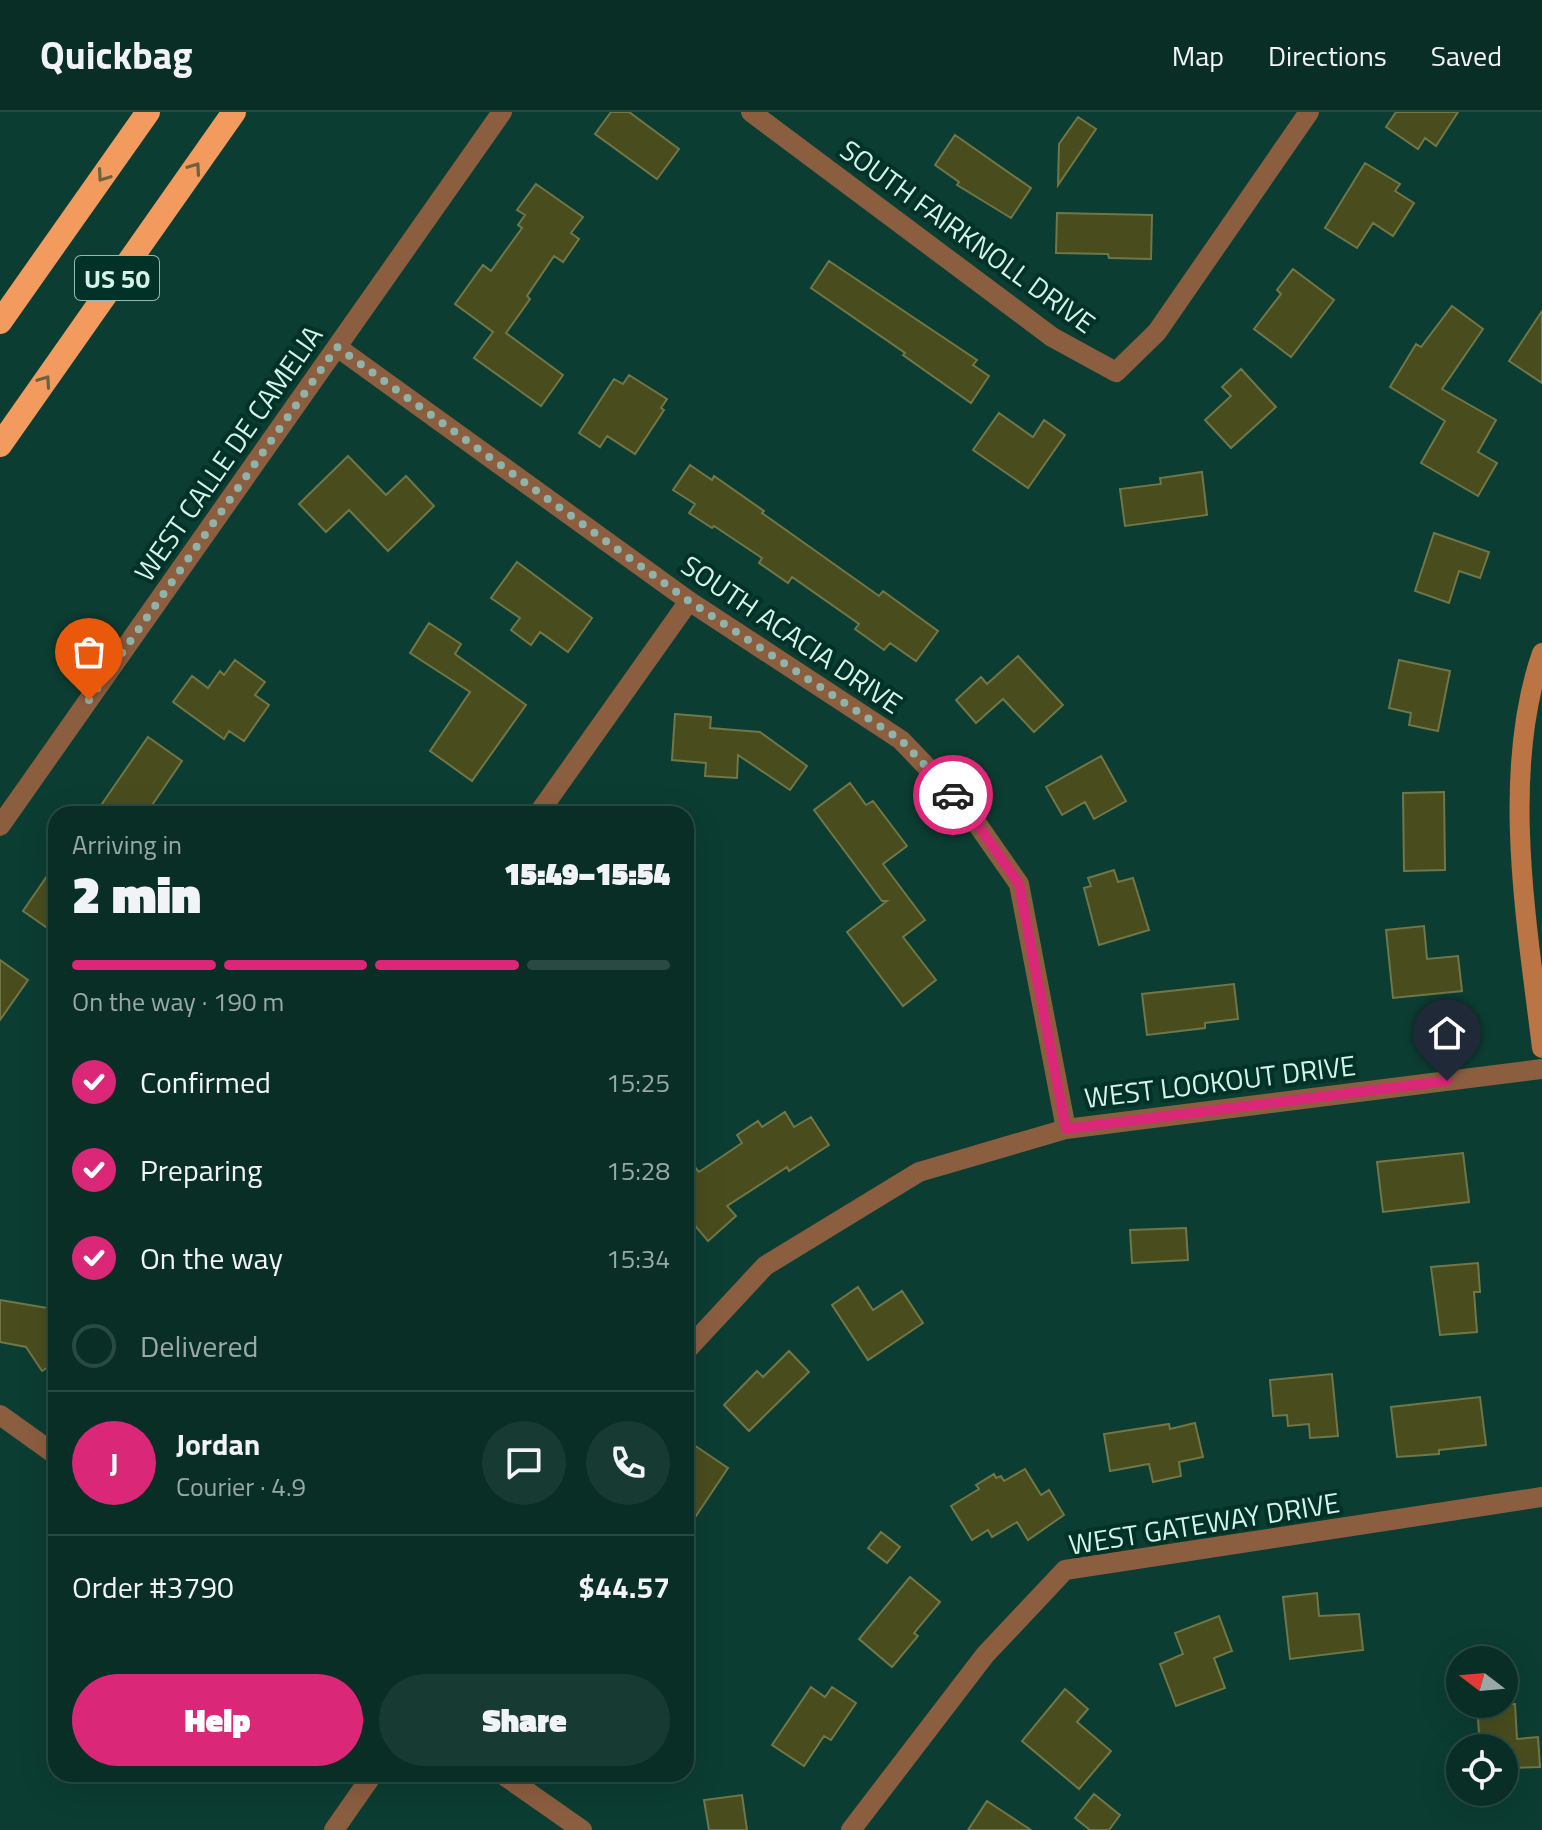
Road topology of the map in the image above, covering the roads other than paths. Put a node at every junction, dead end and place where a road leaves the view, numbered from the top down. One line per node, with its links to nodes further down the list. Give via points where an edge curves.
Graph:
1 (148, 112): 6 (highway, US 50, one-way to 6)
2 (234, 112): 8 (highway, US 50, one-way to 2)
3 (502, 112): 7 (street, WEST CALLE DE CAMELIA)
4 (751, 112): 5 (street, SOUTH FAIRKNOLL DRIVE, via 1052,337 1116,372 1157,332)
5 (1309, 112)
6 (0, 322)
7 (337, 347): 9 (street, SOUTH ACACIA DRIVE); 12 (street, WEST CALLE DE CAMELIA)
8 (0, 445)
9 (689, 601): 11 (street); 15 (street, SOUTH ACACIA DRIVE, via 901,740 966,808 1019,884)
10 (1542, 653): 13 (street, via 1529,709 1520,826)
11 (544, 806)
12 (0, 826)
13 (1542, 1048)
14 (1542, 1069): 15 (street, WEST LOOKOUT DRIVE)
15 (1066, 1129): 16 (street, WEST LOOKOUT DRIVE, via 919,1172 765,1266)
16 (694, 1342)
17 (0, 1415): 18 (street)
18 (48, 1449)
19 (1542, 1497): 24 (street, WEST GATEWAY DRIVE, via 1065,1570 985,1655)
20 (367, 1782): 22 (street)
21 (513, 1782): 23 (street)
22 (334, 1830)
23 (582, 1830)
24 (851, 1830)

